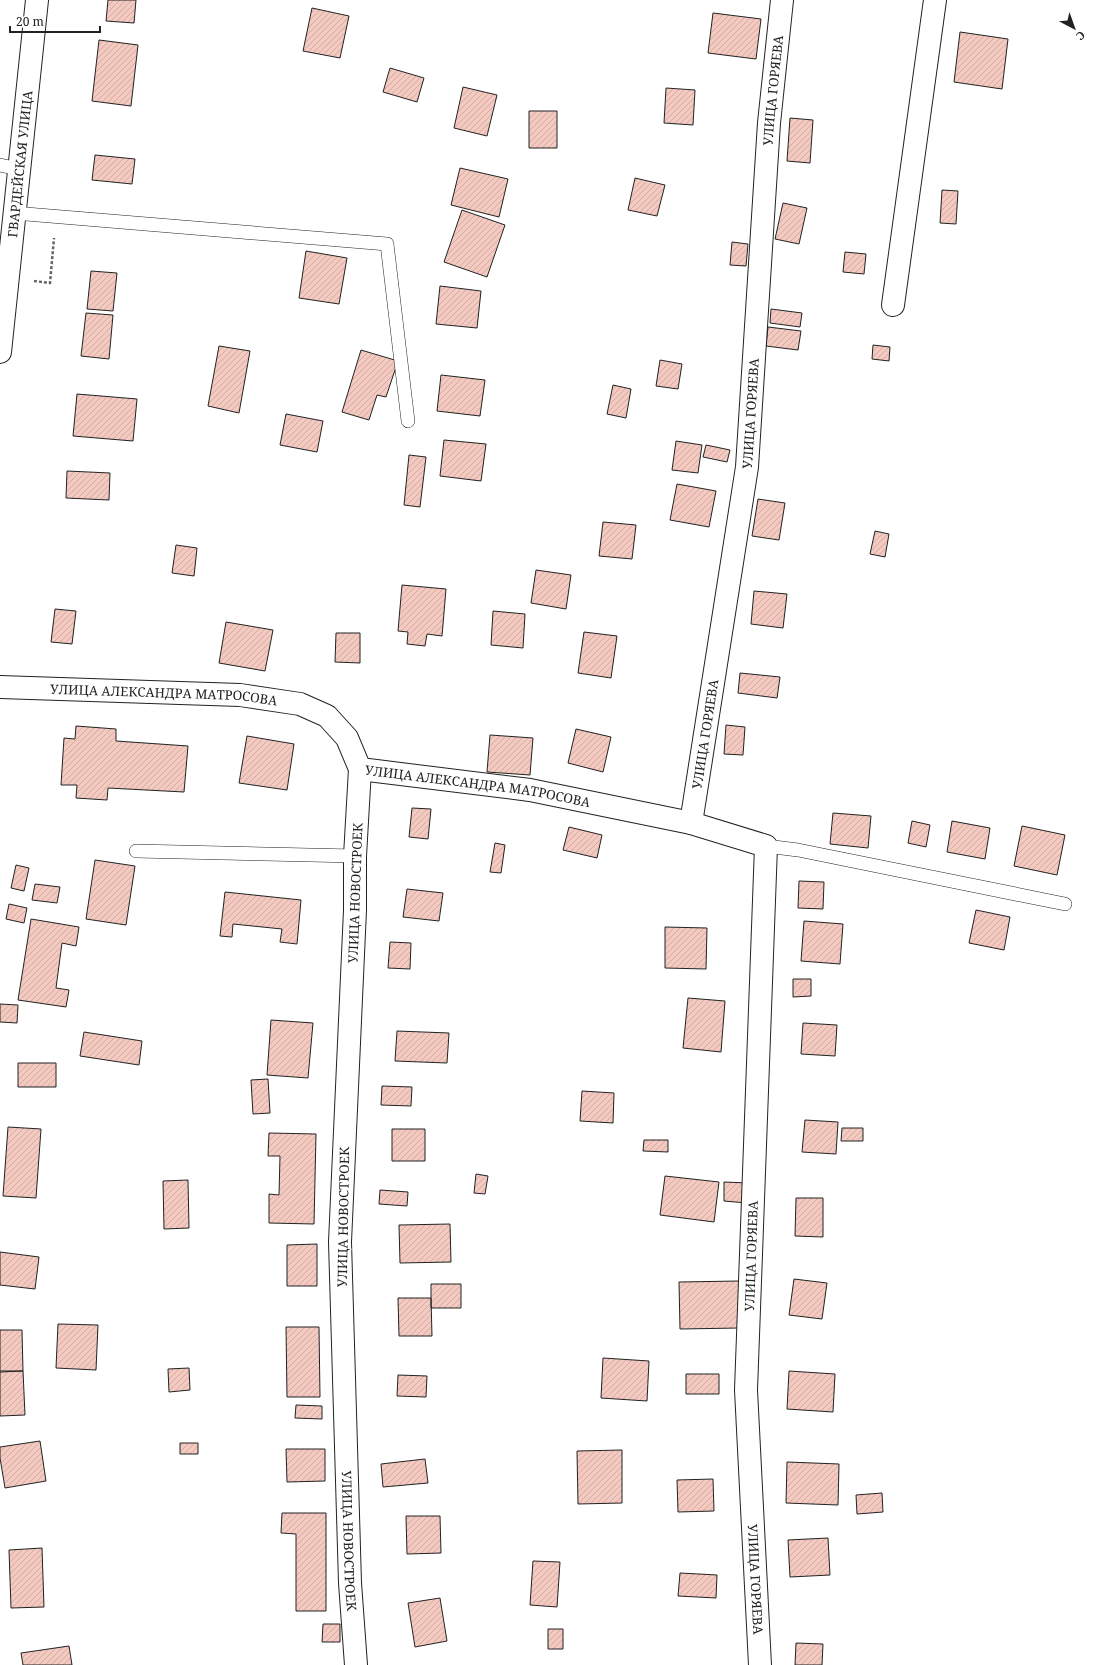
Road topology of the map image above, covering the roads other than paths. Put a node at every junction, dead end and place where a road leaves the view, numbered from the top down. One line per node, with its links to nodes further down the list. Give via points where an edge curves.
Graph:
1 (37, 0): 4 (street, ГВАРДЕЙСКАЯ УЛИЦА)
2 (782, 0): 11 (street, УЛИЦА ГОРЯЕВА, via 769,123 747,467)
3 (935, 0): 6 (street)
4 (9, 167): 5 (street, ГВАРДЕЙСКАЯ УЛИЦА)
5 (14, 212): 7 (street, ГВАРДЕЙСКАЯ УЛИЦА); 8 (lane, via 387,244)
6 (893, 305)
7 (0, 352)
8 (408, 421)
9 (0, 687): 10 (street, УЛИЦА АЛЕКСАНДРА МАТРОСОВА, via 240,695 300,704 327,716 347,738)
10 (360, 769): 11 (street, УЛИЦА АЛЕКСАНДРА МАТРОСОВА, via 530,790); 14 (street, УЛИЦА НОВОСТРОЕК)
11 (691, 823): 12 (street, УЛИЦА АЛЕКСАНДРА МАТРОСОВА)
12 (766, 846): 15 (lane, via 798,850); 17 (street, УЛИЦА ГОРЯЕВА, via 746,1390)
13 (136, 851): 14 (lane)
14 (355, 856): 16 (street, УЛИЦА НОВОСТРОЕК, via 355,910 340,1242 350,1583)
15 (1065, 904)
16 (356, 1665)
17 (760, 1665)

